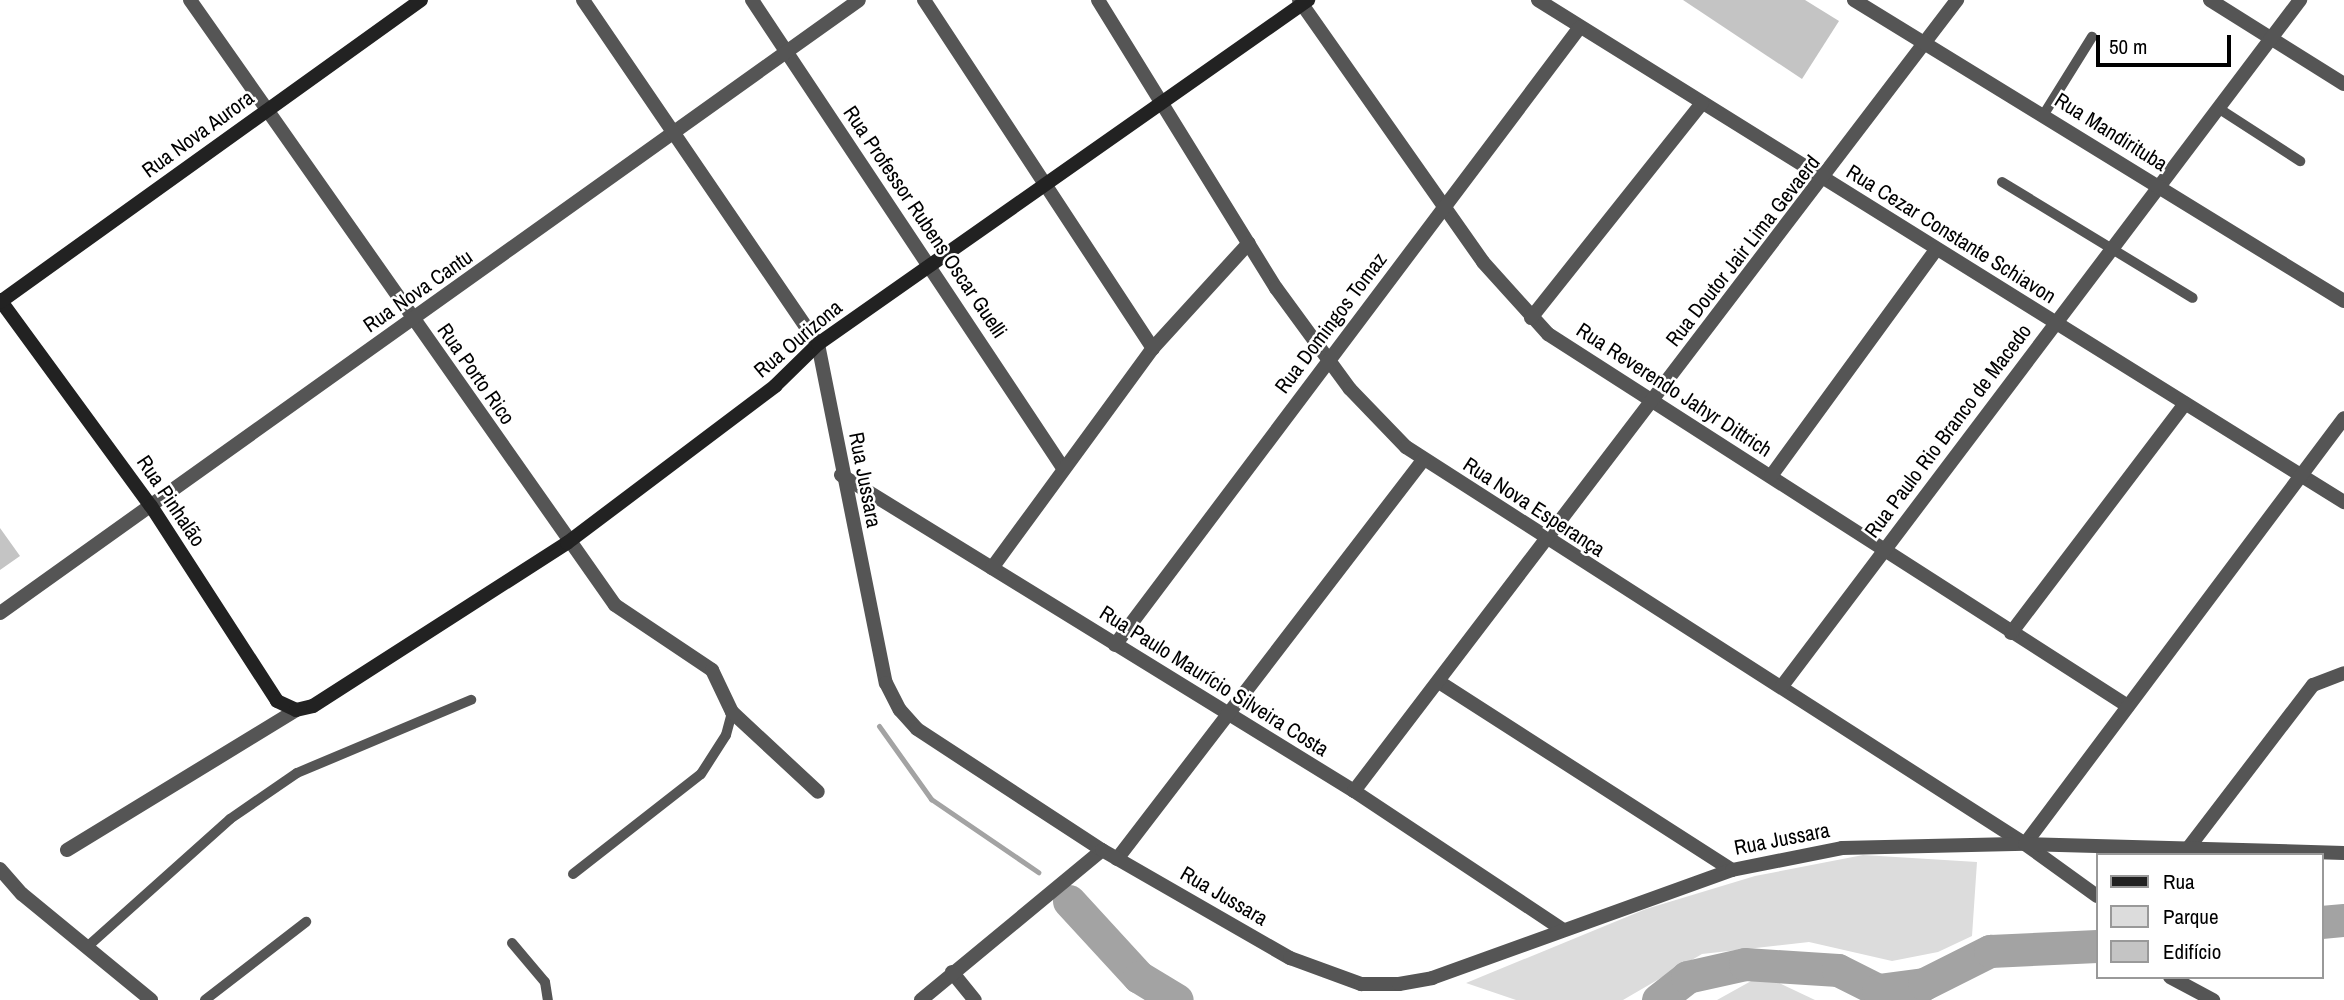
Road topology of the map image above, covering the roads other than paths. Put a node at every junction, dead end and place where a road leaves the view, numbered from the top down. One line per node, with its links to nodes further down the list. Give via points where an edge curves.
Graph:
1 (190, 0): 23 (street, Rua Porto Rico)
2 (421, 0): 23 (main road, Rua Nova Aurora)
3 (583, 0): 25 (street, Rua Jussara)
4 (752, 0): 18 (street, Rua Professor Rubens Oscar Guelli)
5 (859, 0): 18 (street, Rua Nova Cantu)
6 (924, 0): 29 (street)
7 (1098, 0): 20 (street, Rua Nova Esperança)
8 (1538, 0): 14 (street, Rua Cezar Constante Schiavon)
9 (1854, 0): 17 (street, Rua Mandirituba)
10 (1957, 0): 17 (street, Rua Doutor Jair Lima Gevaerd)
11 (2210, 0): 16 (street)
12 (2300, 0): 16 (street, Rua Paulo Rio Branco de Macedo)
13 (1303, 1): 20 (main road, Rua Ourizona); 31 (street, Rua Reverendo Jahyr Dittrich)
14 (1580, 27): 21 (street, Rua Cezar Constante Schiavon); 31 (street, Rua Domingos Tomaz)
15 (2092, 37): 24 (lane)
16 (2272, 37): 19 (street); 22 (street, Rua Paulo Rio Branco de Macedo)
17 (1925, 45): 24 (street, Rua Mandirituba); 27 (street, Rua Doutor Jair Lima Gevaerd)
18 (786, 52): 25 (street, Rua Nova Cantu); 35 (street, Rua Professor Rubens Oscar Guelli)
19 (2344, 84)
20 (1164, 101): 29 (main road, Rua Ourizona); 32 (street, Rua Nova Esperança)
21 (1702, 103): 27 (street, Rua Cezar Constante Schiavon); 39 (street)
22 (2218, 108): 26 (lane); 30 (street, Rua Paulo Rio Branco de Macedo)
23 (268, 109): 37 (main road, Rua Nova Aurora); 40 (street, Rua Porto Rico)
24 (2043, 114): 30 (street, Rua Mandirituba)
25 (674, 135): 40 (street, Rua Nova Cantu); 42 (street, Rua Jussara)
26 (2300, 161)
27 (1825, 180): 33 (street, Rua Cezar Constante Schiavon); 45 (street, Rua Doutor Jair Lima Gevaerd)
28 (2002, 182): 34 (lane)
29 (1043, 184): 35 (main road, Rua Ourizona); 43 (street)
30 (2158, 187): 34 (street, Rua Paulo Rio Branco de Macedo); 38 (street, Rua Mandirituba)
31 (1445, 207): 39 (street, Rua Reverendo Jahyr Dittrich); 44 (street, Rua Domingos Tomaz)
32 (1250, 243): 43 (street); 44 (street, Rua Nova Esperança)
33 (1936, 250): 41 (street, Rua Cezar Constante Schiavon); 52 (street)
34 (2111, 250): 36 (lane); 41 (street, Rua Paulo Rio Branco de Macedo)
35 (929, 266): 42 (main road, Rua Ourizona); 49 (street, Rua Professor Rubens Oscar Guelli)
36 (2193, 298)
37 (0, 301): 54 (main road, Rua Pinhalão)
38 (2344, 301)
39 (1531, 318): 45 (street, Rua Reverendo Jahyr Dittrich)
40 (413, 320): 54 (street, Rua Nova Cantu); 56 (street, Rua Porto Rico)
41 (2055, 324): 46 (street, Rua Cezar Constante Schiavon); 57 (street, Rua Paulo Rio Branco de Macedo)
42 (818, 344): 50 (street, Rua Jussara); 56 (main road, Rua Ourizona, via 775,386)
43 (1153, 348): 49 (street)
44 (1329, 360): 48 (street, Rua Nova Esperança, via 1350,389); 61 (street, Rua Domingos Tomaz)
45 (1653, 402): 52 (street, Rua Reverendo Jahyr Dittrich); 55 (street, Rua Doutor Jair Lima Gevaerd)
46 (2185, 404): 51 (street, Rua Cezar Constante Schiavon); 60 (street)
47 (2344, 418): 51 (street)
48 (1423, 460): 55 (street, Rua Nova Esperança); 69 (street)
49 (1063, 468): 58 (street)
50 (841, 475): 58 (street, Rua Paulo Maurício Silveira Costa); 74 (street, Rua Jussara, via 886,683 900,710 917,729)
51 (2301, 475): 53 (street, Rua Cezar Constante Schiavon); 66 (street)
52 (1771, 476): 57 (street, Rua Reverendo Jahyr Dittrich)
53 (2344, 502)
54 (151, 506): 59 (street, Rua Nova Cantu); 67 (main road, Rua Pinhalão, via 277,701)
55 (1548, 542): 63 (street, Rua Doutor Jair Lima Gevaerd); 64 (street, Rua Nova Esperança)
56 (567, 543): 67 (main road, Rua Ourizona, via 313,706); 68 (street, Rua Porto Rico, via 615,605 712,670)
57 (1883, 552): 60 (street, Rua Reverendo Jahyr Dittrich); 64 (street, Rua Paulo Rio Branco de Macedo)
58 (992, 568): 61 (street, Rua Paulo Maurício Silveira Costa)
59 (0, 613)
60 (2011, 633): 66 (street, Rua Reverendo Jahyr Dittrich)
61 (1115, 645): 69 (street, Rua Paulo Maurício Silveira Costa)
62 (2344, 673): 75 (street, via 2313,685)
63 (1439, 681): 70 (street, Rua Doutor Jair Lima Gevaerd); 79 (street)
64 (1782, 686): 72 (street, Rua Nova Esperança)
65 (471, 700): 85 (lane, via 286,780 230,819)
66 (2128, 706): 72 (street)
67 (296, 710): 73 (street)
68 (732, 712): 71 (street); 80 (lane, via 726,735 701,774)
69 (1230, 716): 70 (street, Rua Paulo Maurício Silveira Costa); 77 (street)
70 (1354, 791): 83 (street, Rua Paulo Maurício Silveira Costa)
71 (818, 792)
72 (2025, 844): 75 (street, Rua Jussara); 79 (street, Rua Jussara, via 1842,848); 81 (street, Rua Nova Esperança)
73 (67, 850)
74 (1102, 850): 77 (street, Rua Jussara); 86 (street)
75 (2186, 851): 76 (street, Rua Jussara)
76 (2344, 853)
77 (1117, 859): 83 (street, Rua Jussara, via 1290,958 1361,984 1432,978)
78 (0, 869): 85 (street)
79 (1732, 870): 83 (street, Rua Jussara)
80 (573, 874)
81 (2096, 895)
82 (306, 922): 89 (lane)
83 (1562, 929)
84 (512, 943): 90 (lane, via 545,982)
85 (87, 947): 88 (street)
86 (952, 972): 91 (street); 92 (street)
87 (2174, 979): 93 (street)
88 (151, 1000)
89 (205, 1000)
90 (548, 1000)
91 (921, 1000)
92 (975, 1000)
93 (2213, 1000)

